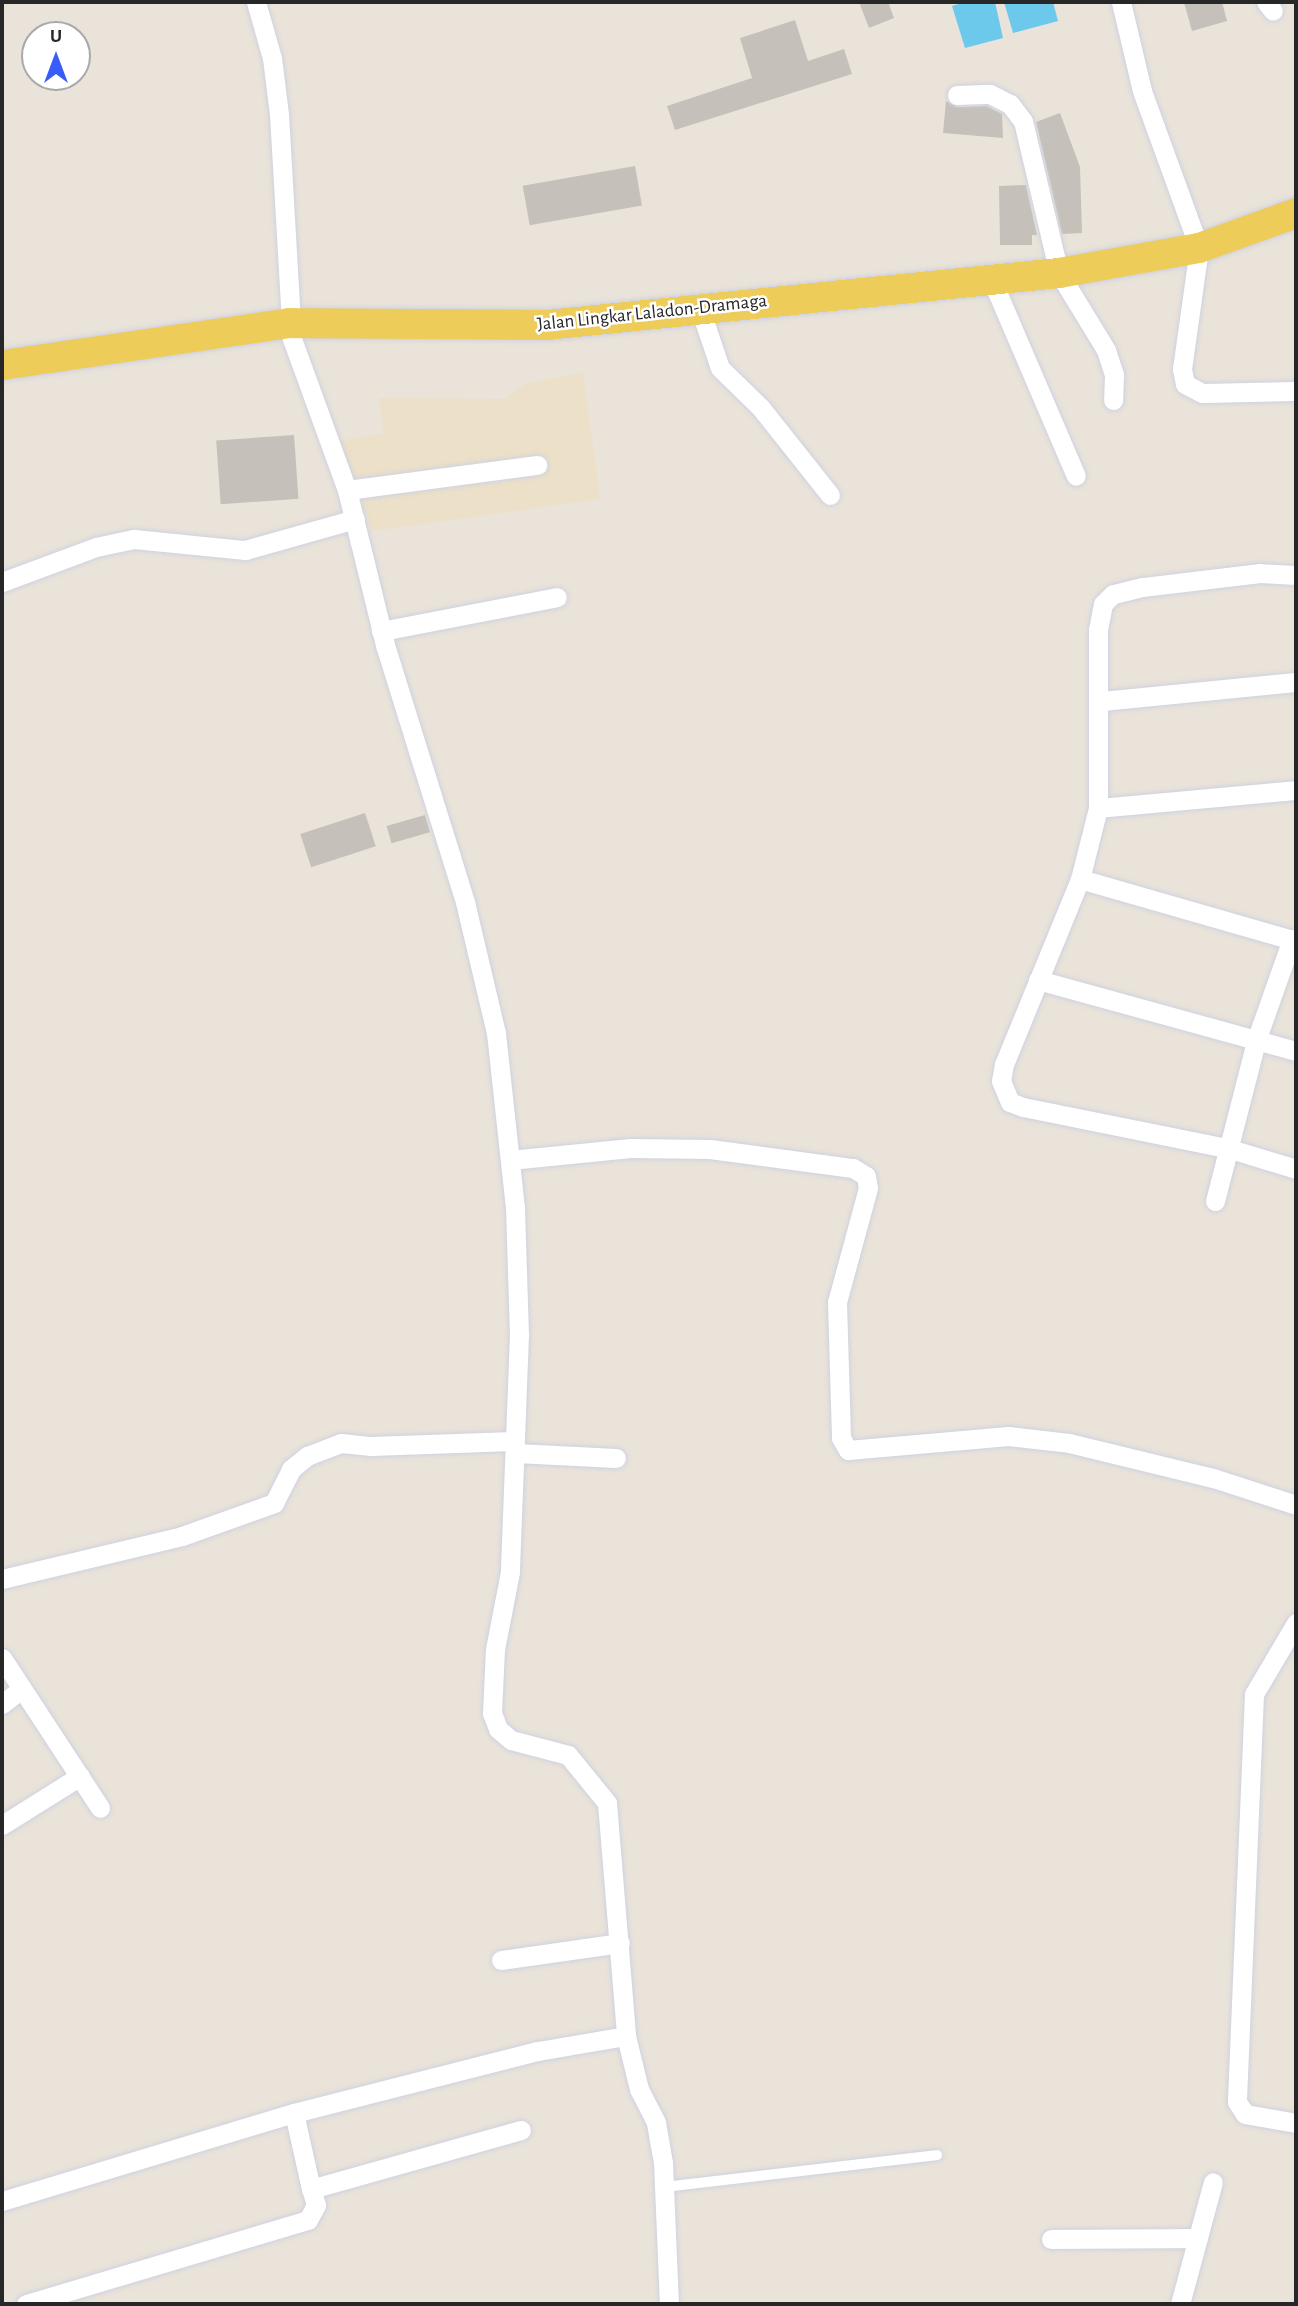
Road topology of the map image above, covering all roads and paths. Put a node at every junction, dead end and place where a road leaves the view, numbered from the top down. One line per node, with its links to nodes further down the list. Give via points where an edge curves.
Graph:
1 (256, 2): 9 (street, via 272,58 279,114)
2 (1121, 2): 5 (street, via 1142,92)
3 (957, 95): 6 (street, via 990,94 1010,104 1023,121)
4 (1296, 213): 5 (main road, Jalan Lingkar Laladon-Dramaga)
5 (1199, 248): 6 (main road, Jalan Lingkar Laladon-Dramaga); 11 (street, via 1182,369 1185,384 1202,393)
6 (1059, 273): 7 (main road, Jalan Lingkar Laladon-Dramaga); 12 (street, via 1107,350 1114,375)
7 (991, 278): 8 (main road, Jalan Lingkar Laladon-Dramaga); 14 (street)
8 (700, 309): 9 (main road, Jalan Lingkar Laladon-Dramaga, via 547,325); 16 (street, via 720,368 761,408)
9 (289, 323): 10 (main road, Jalan Lingkar Laladon-Dramaga); 15 (street, via 298,362)
10 (2, 365)
11 (1296, 391)
12 (1113, 400)
13 (537, 466): 15 (street)
14 (1076, 476)
15 (347, 490): 17 (street)
16 (830, 495)
17 (355, 519): 19 (street, via 245,550 134,539 96,547); 21 (street)
18 (1296, 575): 23 (street, via 1248,574 1113,594 1100,613)
19 (2, 582)
20 (557, 597): 21 (street)
21 (382, 631): 32 (street, via 440,815 493,1011)
22 (1296, 682): 23 (street)
23 (1101, 701): 25 (street)
24 (1296, 790): 25 (street)
25 (1098, 808): 26 (street)
26 (1080, 878): 27 (street); 28 (street)
27 (1294, 940): 29 (street)
28 (1038, 980): 29 (street); 31 (street, via 1004,1063 1001,1081 1010,1102)
29 (1258, 1038): 30 (street); 31 (street)
30 (1296, 1051)
31 (1227, 1148): 33 (street); 34 (street)
32 (510, 1160): 35 (street, via 519,1298); 37 (street, via 630,1148 710,1149 853,1168 866,1176 869,1188 837,1302 841,1437 848,1450 1008,1436 1069,1443 1213,1478)
33 (1296, 1169)
34 (1215, 1201)
35 (514, 1447): 36 (street); 38 (street, via 341,1443 307,1456 290,1469 274,1503 182,1536); 46 (street, via 510,1572 495,1649 492,1713 498,1729 511,1740 568,1755 607,1803)
36 (616, 1458)
37 (1296, 1505)
38 (2, 1579)
39 (1296, 1623): 50 (street, via 1254,1695 1237,2102 1245,2114)
40 (2, 1658): 41 (street)
41 (21, 1689): 42 (street); 43 (street)
42 (2, 1704)
43 (80, 1776): 44 (street); 45 (street)
44 (100, 1808)
45 (2, 1825)
46 (620, 1943): 47 (street); 48 (street)
47 (501, 1960)
48 (626, 2036): 49 (street, via 538,2052); 54 (street, via 639,2089 656,2123)
49 (294, 2113): 55 (street); 56 (street)
50 (1296, 2123)
51 (521, 2130): 55 (street)
52 (937, 2155): 54 (lane)
53 (1213, 2182): 57 (street)
54 (665, 2187): 61 (street)
55 (312, 2189): 59 (street, via 316,2205 307,2220)
56 (2, 2201)
57 (1198, 2238): 58 (street); 62 (street)
58 (1051, 2239)
59 (85, 2296): 60 (street)
60 (26, 2304)
61 (669, 2304)
62 (1180, 2304)

